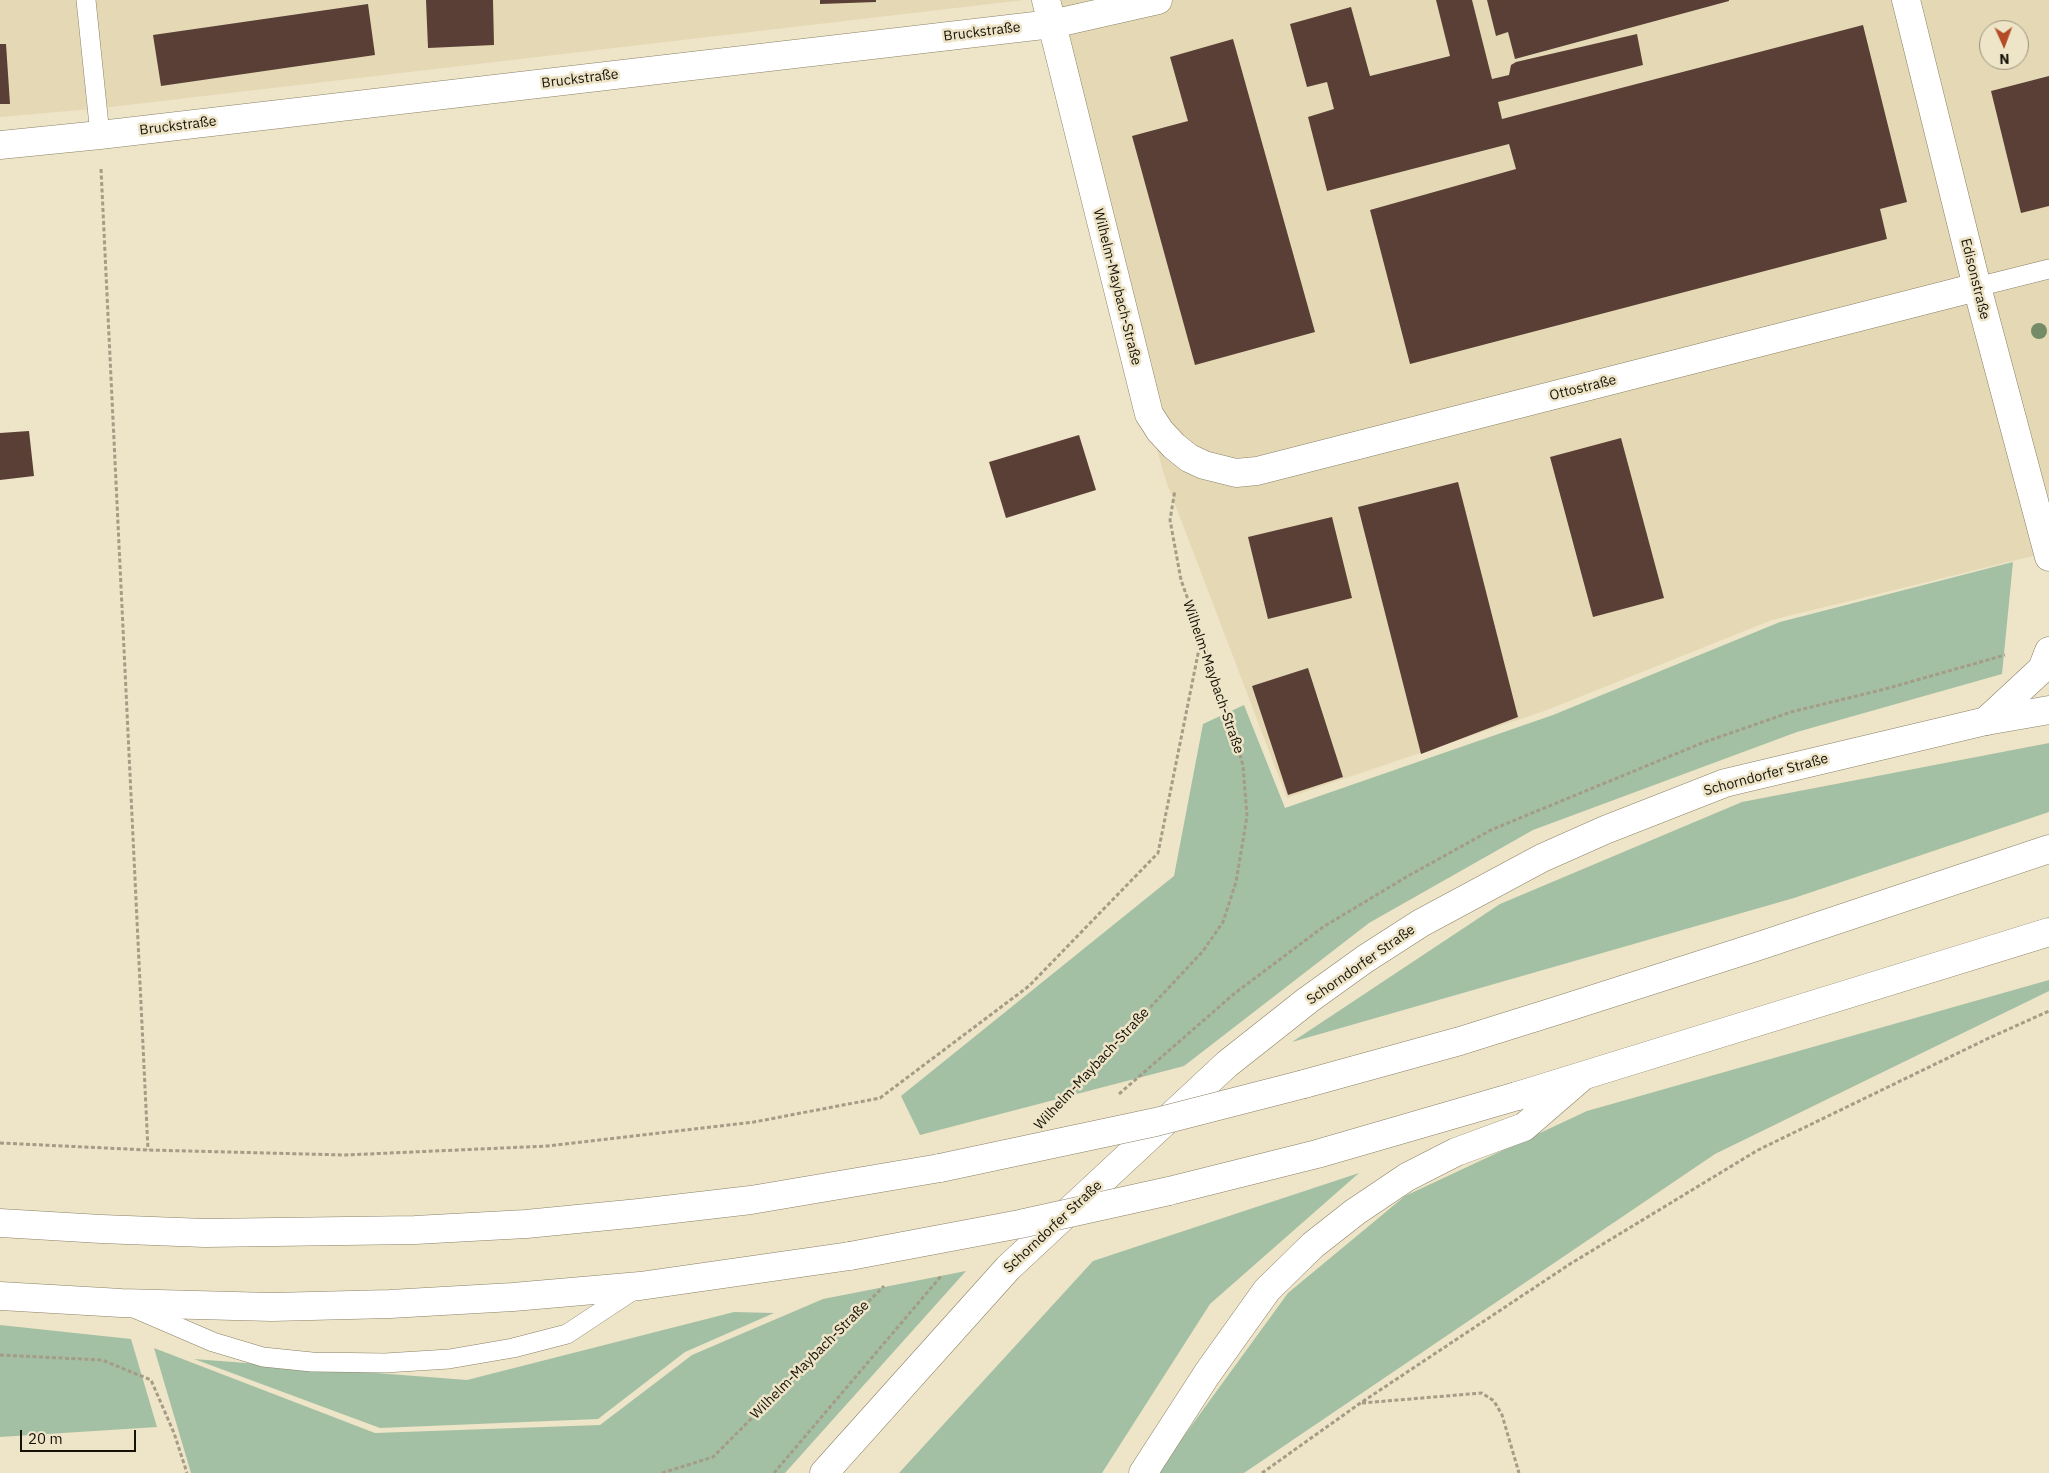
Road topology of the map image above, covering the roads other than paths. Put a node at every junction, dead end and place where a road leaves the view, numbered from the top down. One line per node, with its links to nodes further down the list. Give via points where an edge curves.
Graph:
1 (86, 0): 5 (lane)
2 (1158, 0): 4 (main road, Bruckstraße)
3 (1906, 0): 8 (main road, Edisonstraße)
4 (1049, 12): 5 (main road, Bruckstraße); 9 (main road, Wilhelm-Maybach-Straße, via 1149,414 1160,431)
5 (100, 136): 6 (main road, Bruckstraße)
6 (0, 145)
7 (2049, 269): 8 (lane)
8 (1977, 287): 9 (main road, Ottostraße, via 1256,471 1236,473 1220,470); 10 (main road, Edisonstraße)
9 (1189, 458)
10 (2049, 557)
11 (2049, 651): 13 (main road, via 2042,669)
12 (2049, 710): 13 (main road, Schorndorfer Straße)
13 (1986, 721): 21 (main road, Schorndorfer Straße, via 1725,783 1542,858 1421,923 1308,1000 1220,1070 1008,1268)
14 (2049, 849): 17 (main road, bridge, via 1759,946 1460,1040 1156,1122 940,1168 751,1200 517,1224 415,1230 205,1233)
15 (2049, 932): 16 (main road)
16 (1583, 1076): 18 (main road, bridge, via 1317,1154 1169,1192 850,1256); 22 (main road, via 1524,1126 1456,1152 1407,1177 1355,1212 1313,1246 1267,1290 1207,1374)
17 (0, 1223)
18 (640, 1286): 20 (main road, via 513,1298 390,1304); 20 (lane, via 567,1334 513,1348 449,1359 385,1363 312,1362 263,1357 213,1342)
19 (0, 1296): 20 (main road)
20 (121, 1303)
21 (824, 1473)
22 (1144, 1473)

